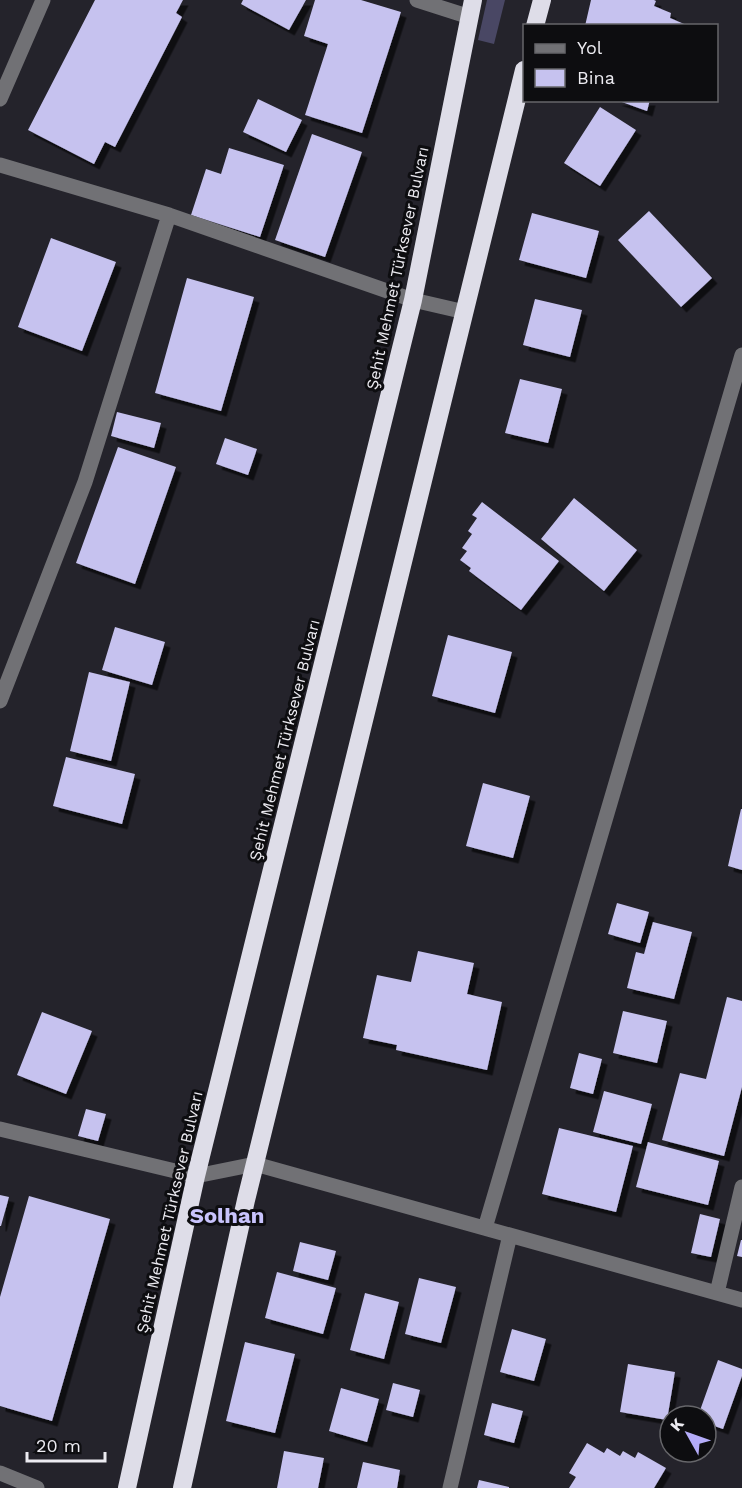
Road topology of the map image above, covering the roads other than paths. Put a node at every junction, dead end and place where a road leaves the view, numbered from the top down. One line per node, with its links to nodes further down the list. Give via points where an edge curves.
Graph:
1 (43, 0): 7 (street)
2 (417, 0): 4 (street)
3 (542, 0): 5 (highway)
4 (472, 8): 10 (highway, Şehit Mehmet Türksever Bulvarı)
5 (536, 24)
6 (523, 78): 11 (highway)
7 (0, 99)
8 (0, 165): 9 (street)
9 (169, 214): 10 (street); 13 (street, via 85,482)
10 (413, 300): 11 (street); 16 (highway, Şehit Mehmet Türksever Bulvarı)
11 (465, 312): 15 (highway)
12 (742, 355): 18 (street)
13 (0, 701)
14 (0, 1129): 16 (street)
15 (255, 1164): 16 (street); 18 (street); 25 (highway)
16 (196, 1176): 24 (highway, Şehit Mehmet Türksever Bulvarı)
17 (742, 1187): 20 (street)
18 (485, 1228): 19 (street)
19 (510, 1235): 20 (street); 26 (street)
20 (717, 1293): 21 (street)
21 (742, 1300)
22 (0, 1473): 23 (street)
23 (37, 1488)
24 (127, 1488)
25 (182, 1488)
26 (450, 1488)

